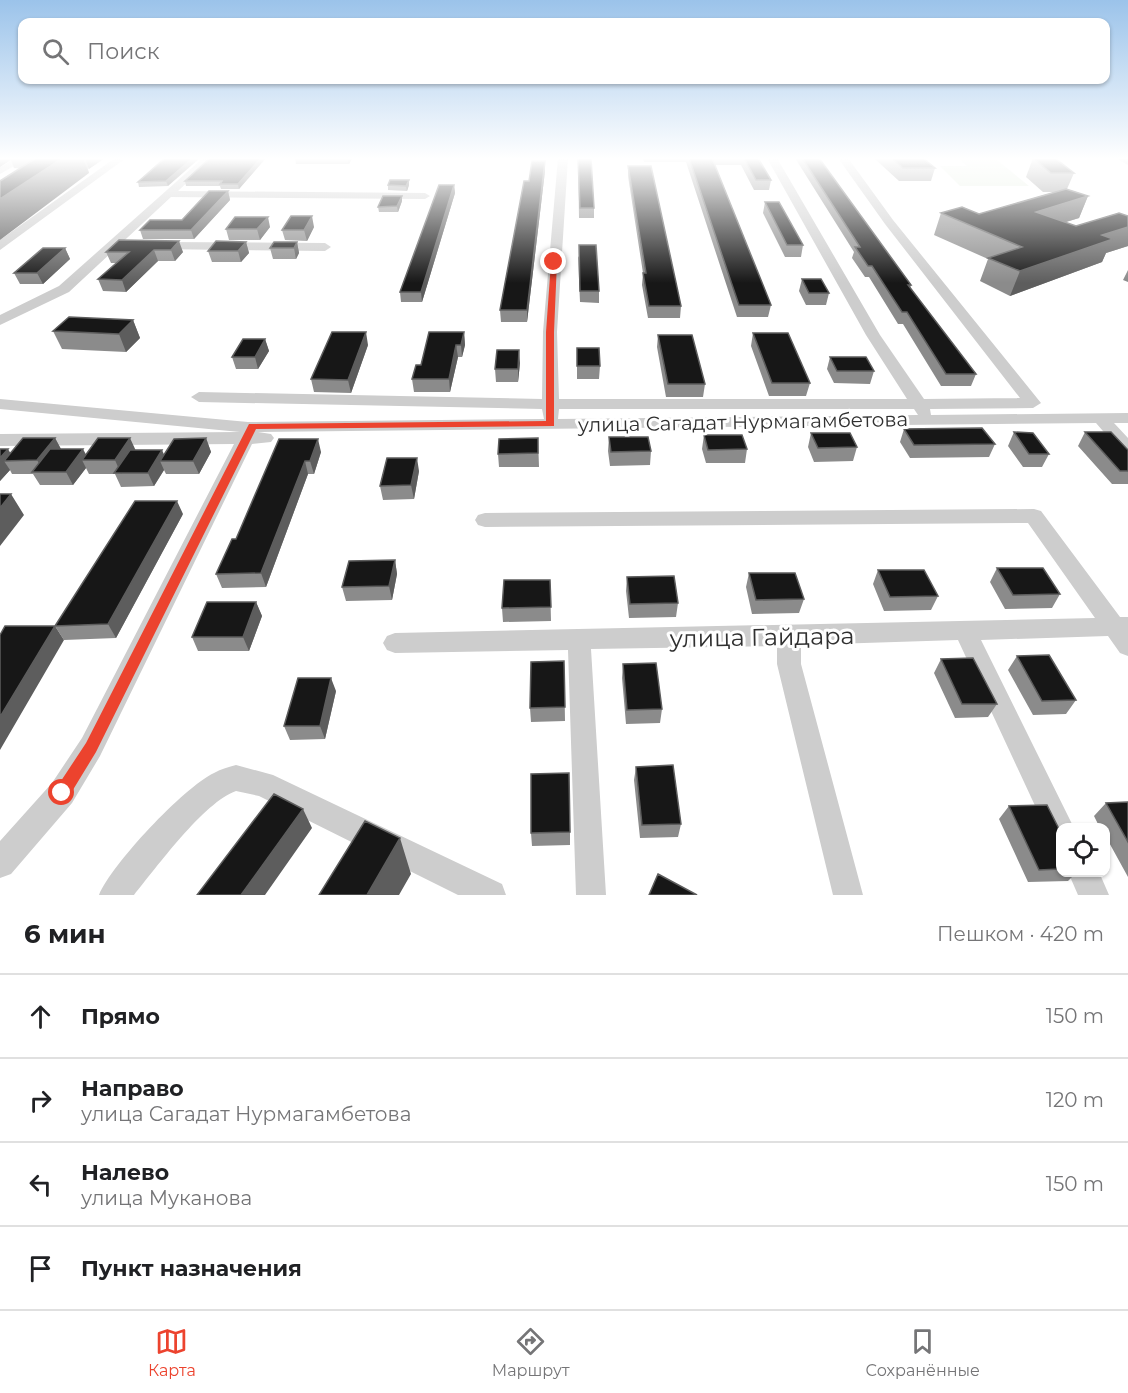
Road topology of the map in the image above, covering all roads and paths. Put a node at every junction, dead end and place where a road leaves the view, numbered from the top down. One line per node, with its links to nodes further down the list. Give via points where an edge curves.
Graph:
1 (64, 200): 7 (street)
2 (163, 200): 6 (street)
3 (560, 200): 12 (street, via 550,332)
4 (796, 200): 13 (street, via 873,334)
5 (873, 200): 13 (street, via 1033,403)
6 (112, 245): 8 (street); 9 (street, via 64,289)
7 (0, 246)
8 (325, 247)
9 (2, 318)
10 (199, 396): 12 (street)
11 (0, 404): 17 (street, улица Сагадат Нурмагамбетова)
12 (550, 404): 13 (street); 15 (street)
13 (923, 411): 15 (street, улица Сагадат Нурмагамбетова); 16 (street, улица Сагадат Нурмагамбетова)
14 (1128, 418): 16 (street, улица Сагадат Нурмагамбетова)
15 (551, 424): 17 (street, улица Сагадат Нурмагамбетова)
16 (1113, 426): 17 (street); 19 (street)
17 (249, 433): 18 (street); 28 (street, via 91,747 62,793)
18 (0, 440)
19 (1128, 449)
20 (485, 520): 21 (street, via 1034,516)
21 (1120, 626): 22 (street, улица Гайдара); 26 (street)
22 (964, 630): 23 (street, улица Гайдара); 27 (street)
23 (789, 636): 24 (street, улица Гайдара); 33 (street, via 789,663)
24 (579, 640): 25 (street, улица Гайдара); 32 (street)
25 (395, 643)
26 (1128, 646)
27 (1058, 823)
28 (0, 863)
29 (1085, 877): 34 (street)
30 (114, 895): 31 (street, via 167,832 201,799 235,778 263,784)
31 (491, 895)
32 (591, 895)
33 (848, 895)
34 (1094, 895)

